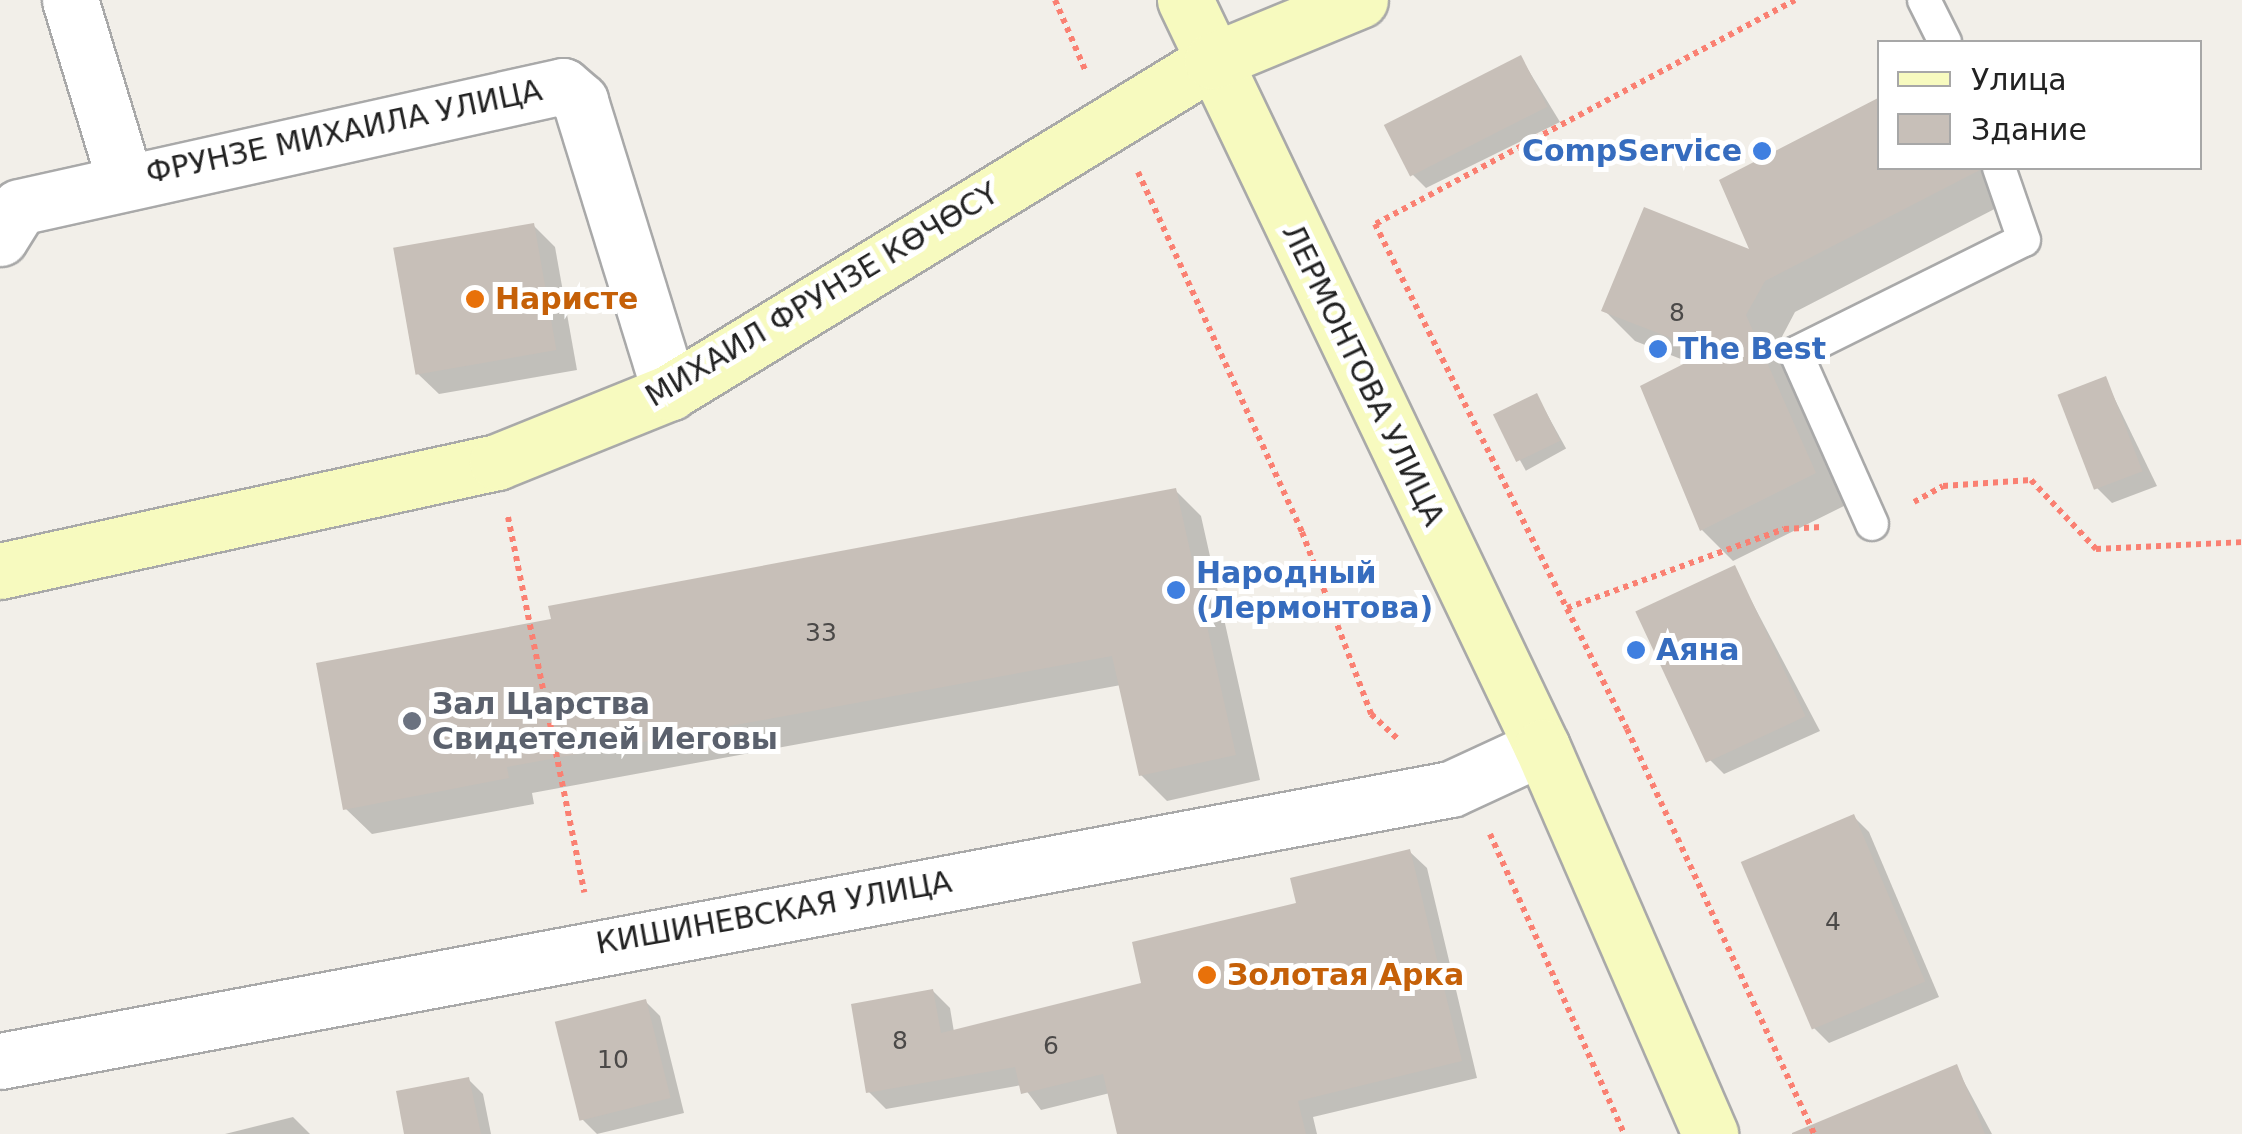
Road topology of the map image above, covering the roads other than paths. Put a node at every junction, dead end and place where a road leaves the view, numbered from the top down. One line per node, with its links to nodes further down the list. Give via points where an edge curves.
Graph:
1 (70, 0): 8 (street)
2 (1184, 0): 6 (main road, ЛЕРМОНТОВА УЛИЦА)
3 (1360, 0): 6 (main road, МИХАИЛ ФРУНЗЕ КӨЧӨСҮ)
4 (1924, 0): 5 (lane)
5 (1943, 40)
6 (1212, 60): 10 (main road, МИХАИЛ ФРУНЗЕ КӨЧӨСҮ); 13 (main road, ЛЕРМОНТОВА УЛИЦА)
7 (2001, 170): 11 (lane, via 2024,240 1796,353)
8 (124, 178): 9 (street, ФРУНЗЕ МИХАИЛА УЛИЦА, via 19,206); 10 (street, ФРУНЗЕ МИХАИЛА УЛИЦА, via 563,86 580,101)
9 (0, 238)
10 (670, 392): 12 (main road, МИХАИЛ ФРУНЗЕ КӨЧӨСҮ, via 497,462)
11 (1872, 524)
12 (0, 570)
13 (1542, 747): 14 (street, КИШИНЕВСКАЯ УЛИЦА, via 1450,789); 15 (main road, ЛЕРМОНТОВА УЛИЦА)
14 (0, 1061)
15 (1710, 1134)

